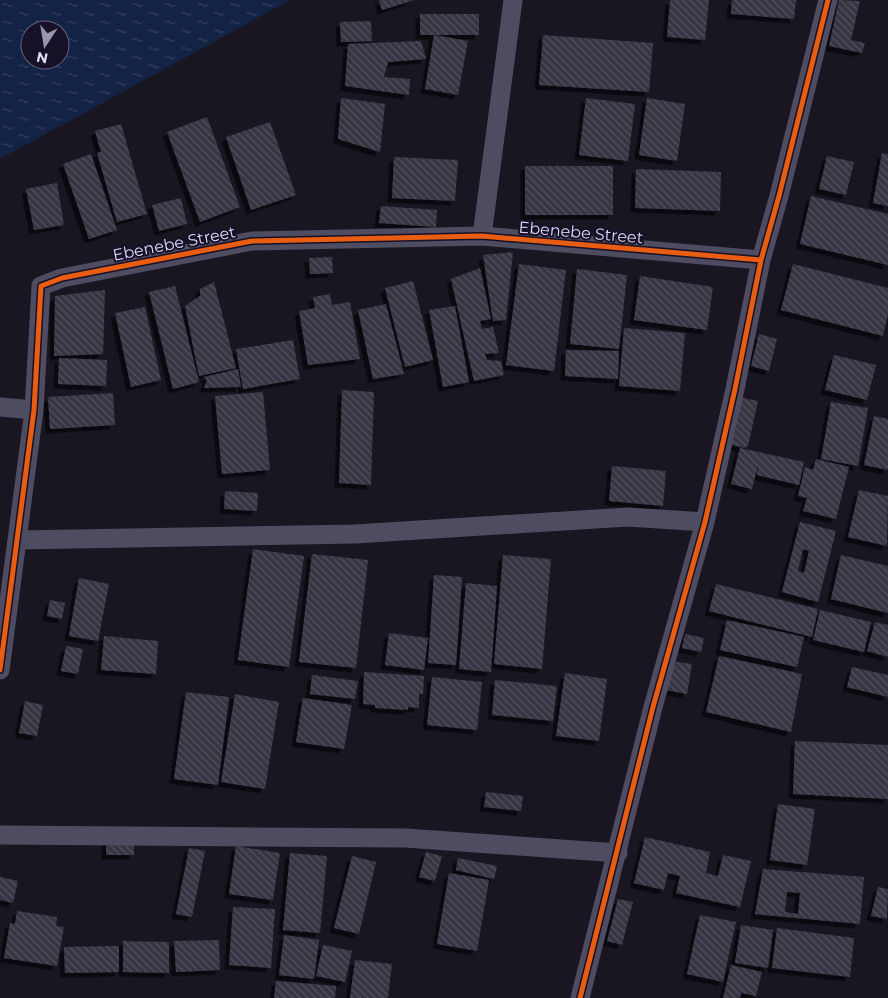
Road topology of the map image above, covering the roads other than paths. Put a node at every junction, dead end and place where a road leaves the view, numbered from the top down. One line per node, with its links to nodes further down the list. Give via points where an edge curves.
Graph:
1 (513, 0): 3 (street)
2 (828, 0): 4 (street, via 780,196)
3 (482, 236): 4 (street, Ebenebe Street); 6 (street, Ebenebe Street, via 252,241 62,278 41,286)
4 (760, 260): 7 (street)
5 (0, 407): 6 (street)
6 (34, 410): 8 (street, Ebenebe Street)
7 (705, 522): 8 (street, via 628,517 355,534); 11 (street, via 653,707)
8 (18, 540): 9 (street, Ebenebe Street)
9 (0, 670)
10 (0, 835): 11 (street, via 406,838)
11 (618, 853): 12 (street)
12 (580, 998)

